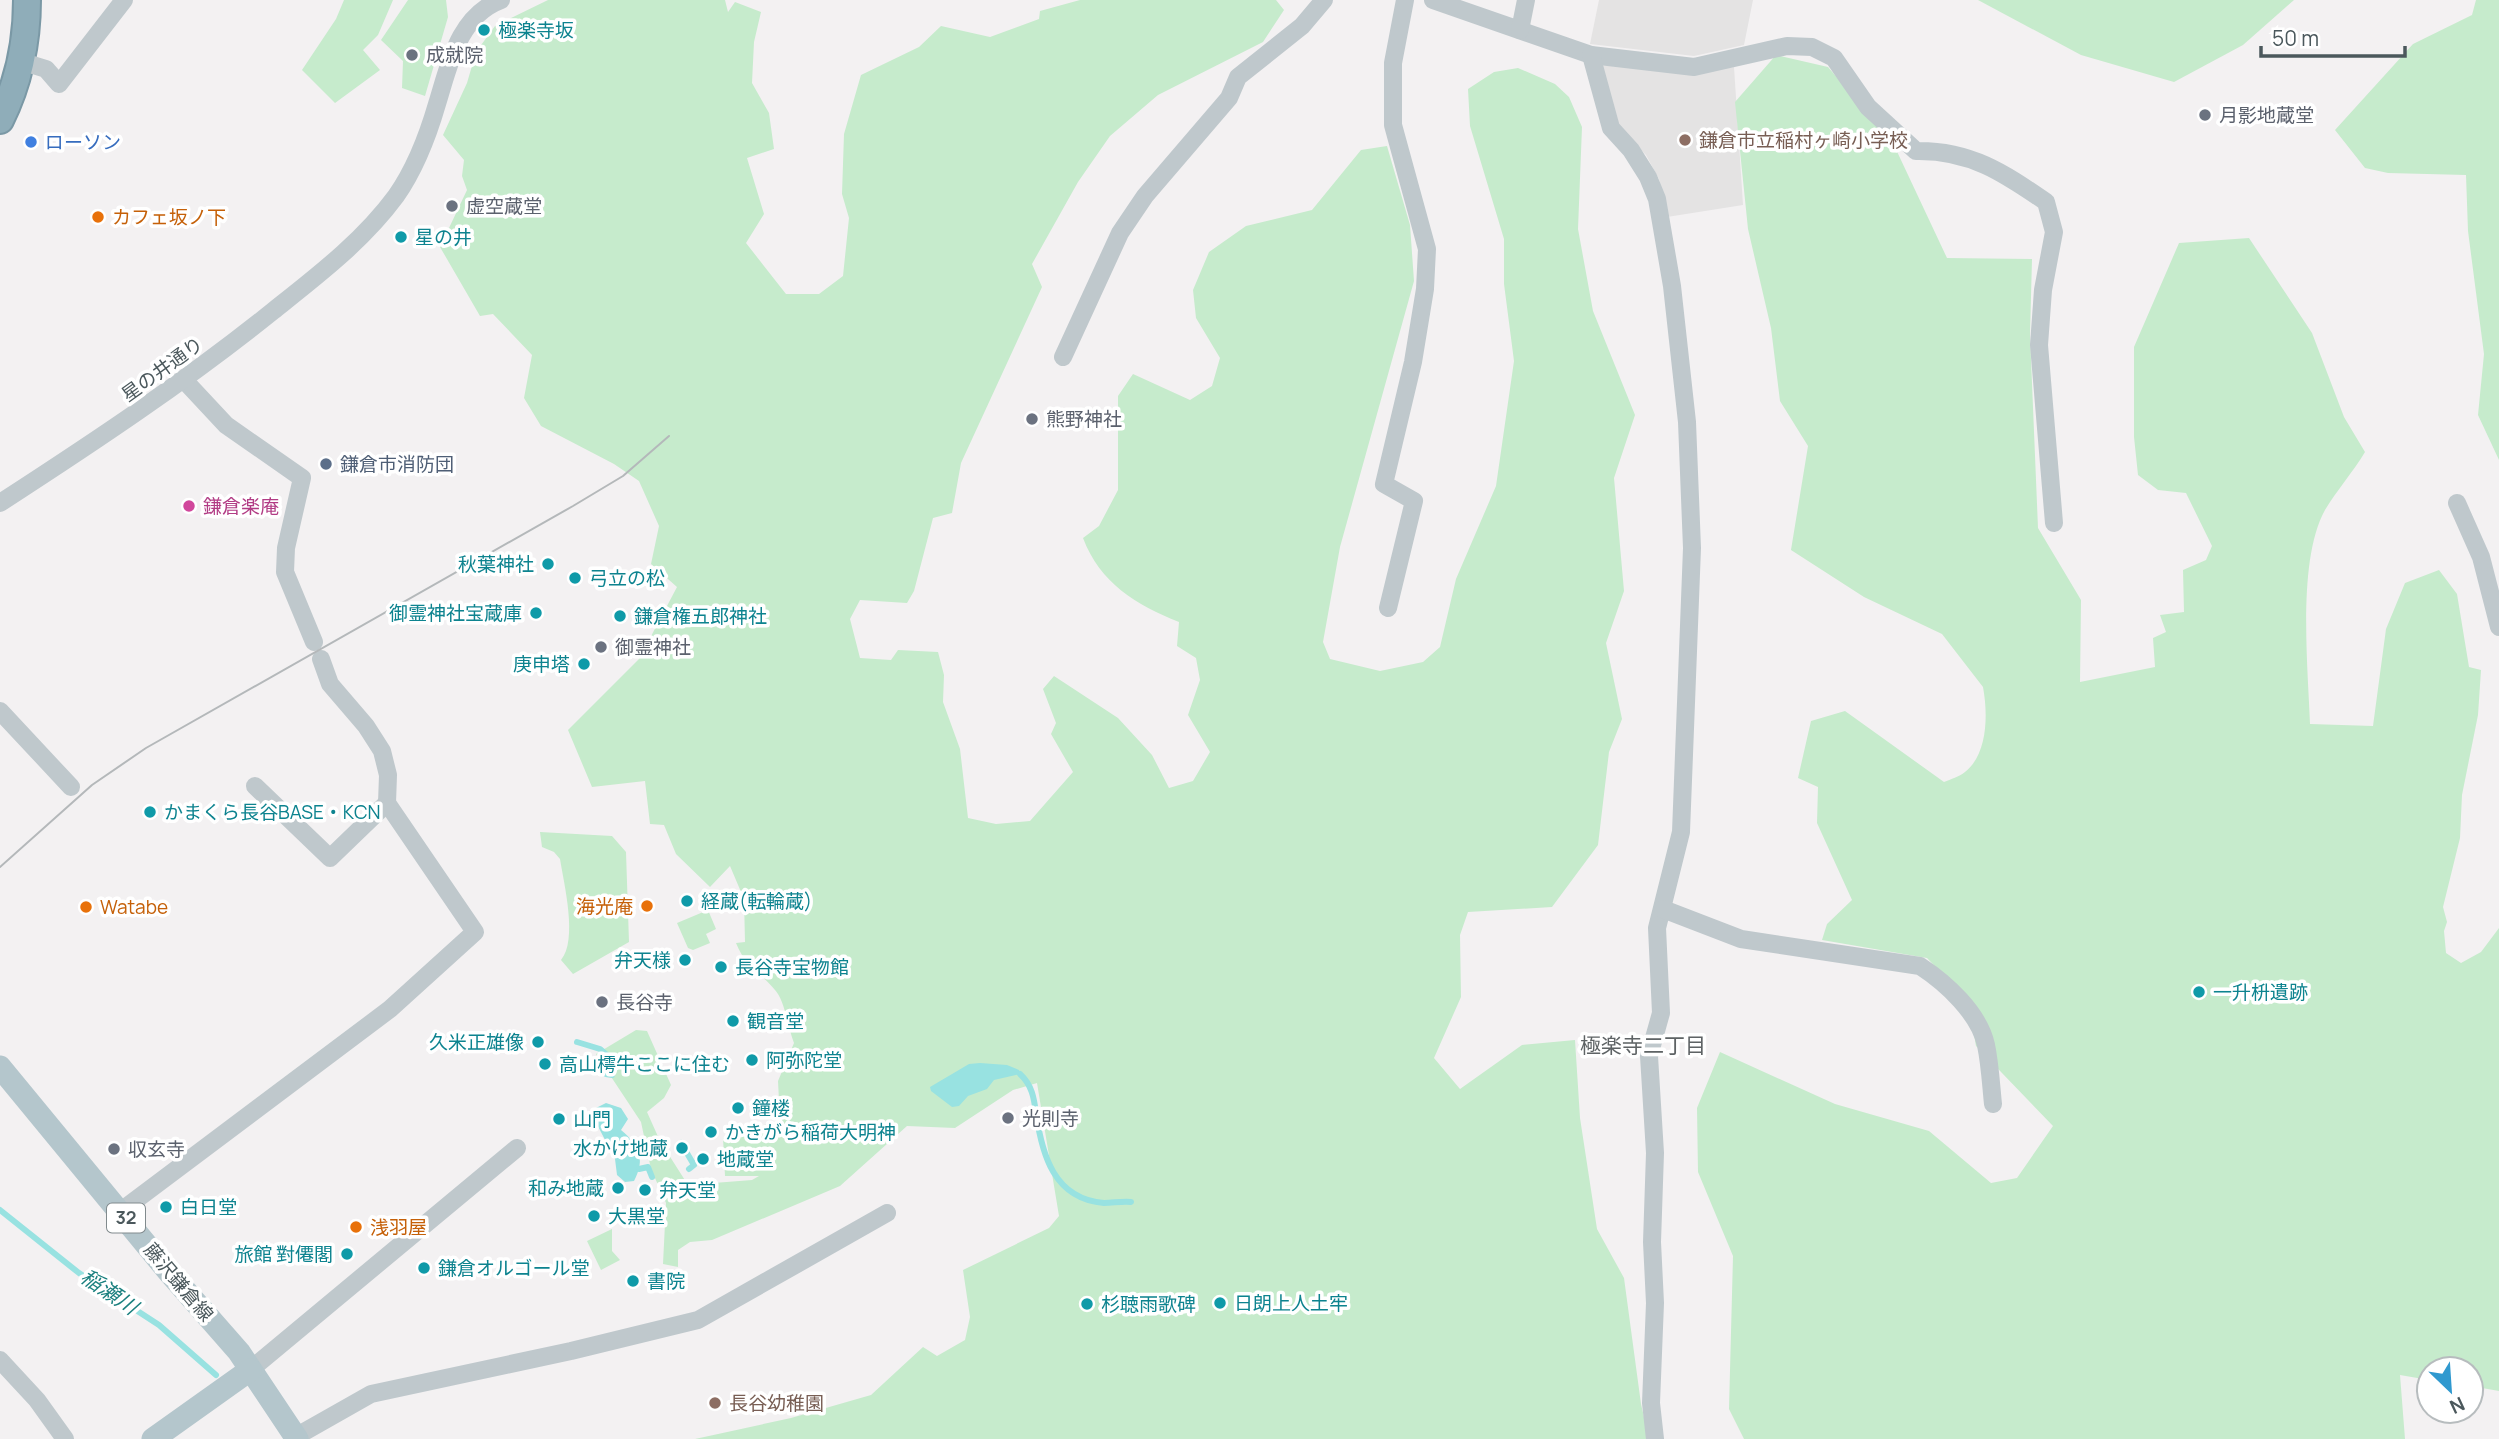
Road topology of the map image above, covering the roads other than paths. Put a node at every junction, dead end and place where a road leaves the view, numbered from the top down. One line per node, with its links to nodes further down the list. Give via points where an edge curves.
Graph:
1 (27, 0): 10 (highway)
2 (124, 0): 10 (street, via 59,84 46,69)
3 (501, 0): 13 (street, 星の井通り, via 474,18 450,57 420,152 398,194 369,229)
4 (1324, 0): 12 (street, via 1302,26 1238,77 1229,98 1145,196 1120,233)
5 (1405, 0): 17 (street, via 1393,63 1393,125 1427,249 1426,289 1384,484 1414,501)
6 (1433, 0): 8 (street)
7 (1526, 0): 8 (street)
8 (1520, 30): 9 (street)
9 (1591, 55): 16 (street, via 1694,66 1787,46 1812,47 1834,58 1868,107 1916,151 1943,150 1995,167 2046,202 2054,232 2039,345); 25 (street, via 1611,128 1631,150 1657,199 1686,411 1692,548 1681,832)
10 (20, 61): 11 (highway)
11 (0, 120)
12 (1063, 357)
13 (184, 380): 14 (street, 星の井通り); 19 (street, via 226,425 302,478 285,572)
14 (0, 503)
15 (2457, 503): 18 (street, via 2481,557)
16 (2054, 523)
17 (1388, 608)
18 (2499, 627)
19 (314, 642)
20 (321, 659): 24 (street, via 330,684 382,751 388,775)
21 (0, 711): 23 (street)
22 (255, 786): 24 (street, via 330,858)
23 (71, 787)
24 (387, 803): 29 (street, via 475,932 390,1009)
25 (1663, 909): 27 (street, via 1741,939 1920,966 1942,980 1975,1022 1985,1042); 36 (street, via 1657,928 1661,1013 1649,1056 1655,1153 1651,1403)
26 (0, 1067): 29 (main road, 藤沢鎌倉線 / 32)
27 (1993, 1104)
28 (517, 1149): 32 (street)
29 (121, 1211): 32 (main road, 藤沢鎌倉線 / 32)
30 (887, 1213): 33 (street, via 698,1320 371,1394)
31 (0, 1360): 34 (street)
32 (250, 1370): 33 (main road, 藤沢鎌倉線 / 32); 35 (main road)
33 (296, 1438)
34 (65, 1439)
35 (153, 1439)
36 (1655, 1439)

